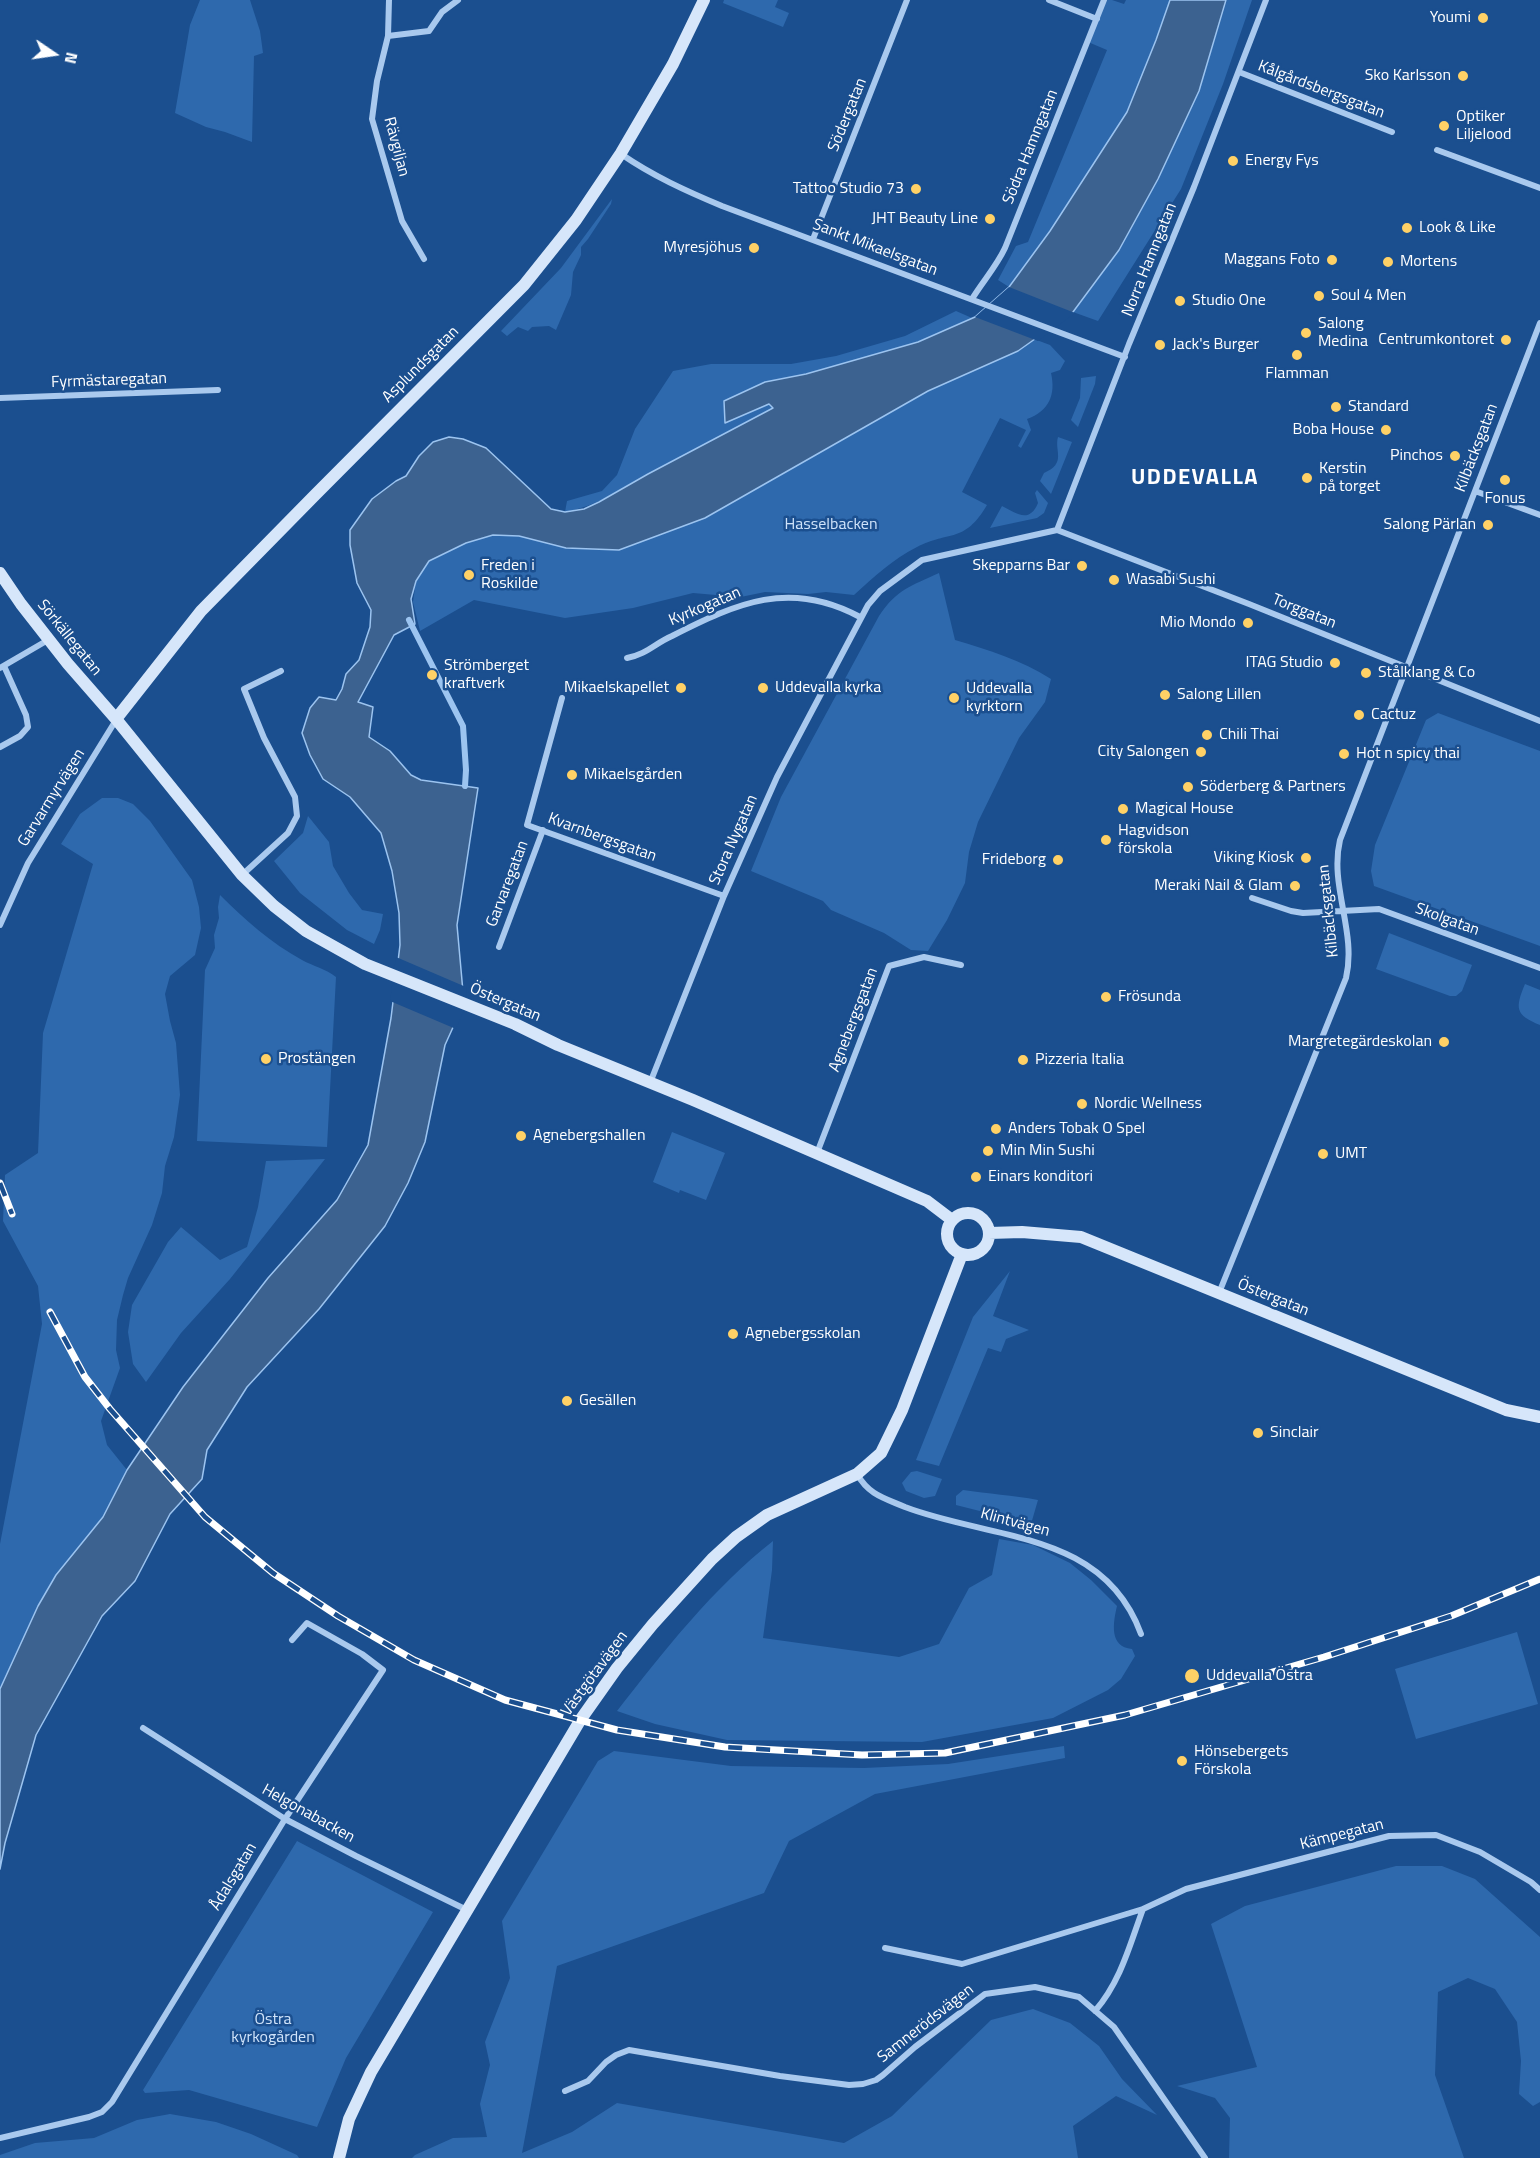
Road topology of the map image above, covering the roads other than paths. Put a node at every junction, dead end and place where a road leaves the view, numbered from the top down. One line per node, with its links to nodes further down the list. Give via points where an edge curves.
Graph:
1 (389, 0): 9 (street, Rävgiljan)
2 (458, 0): 9 (street, via 442,12 429,31)
3 (704, 0): 13 (street, Asplundsgatan, via 673,64)
4 (908, 0): 15 (street, Södergatan)
5 (1049, 0): 8 (street)
6 (1104, 0): 8 (street, Södra Hamngatan)
7 (1266, 0): 10 (street, Norra Hamngatan)
8 (1097, 19): 17 (street, Södra Hamngatan, via 1005,248)
9 (388, 36): 16 (street, Rävgiljan, via 372,119 402,220)
10 (1239, 72): 11 (street, Kålgårdsbergsgatan); 19 (street, Norra Hamngatan)
11 (1392, 132)
12 (1437, 150): 14 (street)
13 (621, 153): 15 (street, Sankt Mikaelsgatan, via 676,187); 33 (street, Asplundsgatan, via 576,220 524,285 201,611)
14 (1540, 188)
15 (813, 239): 17 (street, Sankt Mikaelsgatan)
16 (424, 259)
17 (972, 299): 19 (street, Sankt Mikaelsgatan)
18 (1540, 322): 22 (street, Kilbäcksgatan)
19 (1125, 357): 24 (street, Norra Hamngatan)
20 (218, 390): 21 (street, Fyrmästaregatan)
21 (0, 398)
22 (1475, 491): 23 (street); 30 (street, Kilbäcksgatan)
23 (1540, 515)
24 (1057, 530): 26 (street, via 922,560 880,591); 30 (street, Torggatan)
25 (0, 573): 27 (street, Sörkällegatan)
26 (860, 617): 28 (street, Kyrkogatan, via 822,601 770,598 714,615 641,655); 38 (street, Stora Nygatan, via 777,777)
27 (49, 639): 29 (street); 33 (street, Sörkällegatan)
28 (627, 658)
29 (2, 667): 35 (street, via 28,727)
30 (1407, 668): 34 (street, Torggatan); 40 (street, Kilbäcksgatan, via 1340,840 1337,866)
31 (281, 671): 37 (street, via 244,689 295,797 297,816 288,833)
32 (562, 698): 36 (street, Kvarnbergsgatan, via 527,825)
33 (116, 720): 37 (street, Östergatan); 41 (street, Garvarmyrvägen, via 28,863)
34 (1540, 721)
35 (0, 747)
36 (543, 831): 38 (street, Kvarnbergsgatan); 42 (street, Garvaregatan)
37 (242, 875): 45 (street, Östergatan, via 306,932 365,964)
38 (724, 897): 45 (street, Stora Nygatan)
39 (1252, 898): 40 (street, Skolgatan, via 1304,913)
40 (1343, 912): 44 (street, Skolgatan, via 1379,909); 50 (street, Kilbäcksgatan, via 1350,956 1346,978)
41 (0, 925)
42 (499, 947)
43 (961, 966): 46 (street, Agnebergsgatan, via 924,957 889,966)
44 (1540, 968)
45 (650, 1083): 46 (street, Östergatan)
46 (817, 1153): 47 (street, Östergatan, via 927,1201)
47 (952, 1220): 48 (street, via 964,1213 978,1215); 49 (street, via 947,1240)
48 (989, 1233): 49 (street, via 981,1251); 50 (street, Östergatan, via 1081,1237)
49 (962, 1254): 52 (street, Västgötavägen, via 902,1410 881,1453)
50 (1219, 1294): 51 (street, Östergatan, via 1506,1410)
51 (1540, 1417)
52 (857, 1474): 53 (street, Klintvägen, via 864,1486 895,1502 937,1517 1034,1540 1078,1560 1122,1596); 59 (street, Västgötavägen, via 767,1515 736,1537 653,1624 591,1703)
53 (1141, 1634)
54 (292, 1641): 56 (street, Ådalsgatan, via 307,1623 383,1670)
55 (143, 1728): 56 (street, Helgonabacken)
56 (285, 1819): 59 (street, Helgonabacken); 63 (street, Ådalsgatan, via 112,2102 89,2117)
57 (1540, 1890): 58 (street, Kämpegatan, via 1480,1852 1436,1835 1389,1836 1186,1889)
58 (1143, 1909): 60 (street, Kämpegatan, via 962,1964); 61 (street, via 1122,1971)
59 (468, 1910): 64 (street, Västgötavägen, via 363,2087 349,2119)
60 (885, 1948)
61 (1095, 2011): 62 (street, Samnerödsvägen, via 1079,1997 1035,1987 985,1994 883,2075 864,2084 780,2076 629,2050 606,2061 588,2081); 65 (street, Samnerödsvägen, via 1114,2027)
62 (565, 2091)
63 (0, 2138)
64 (339, 2158)
65 (1205, 2158)

